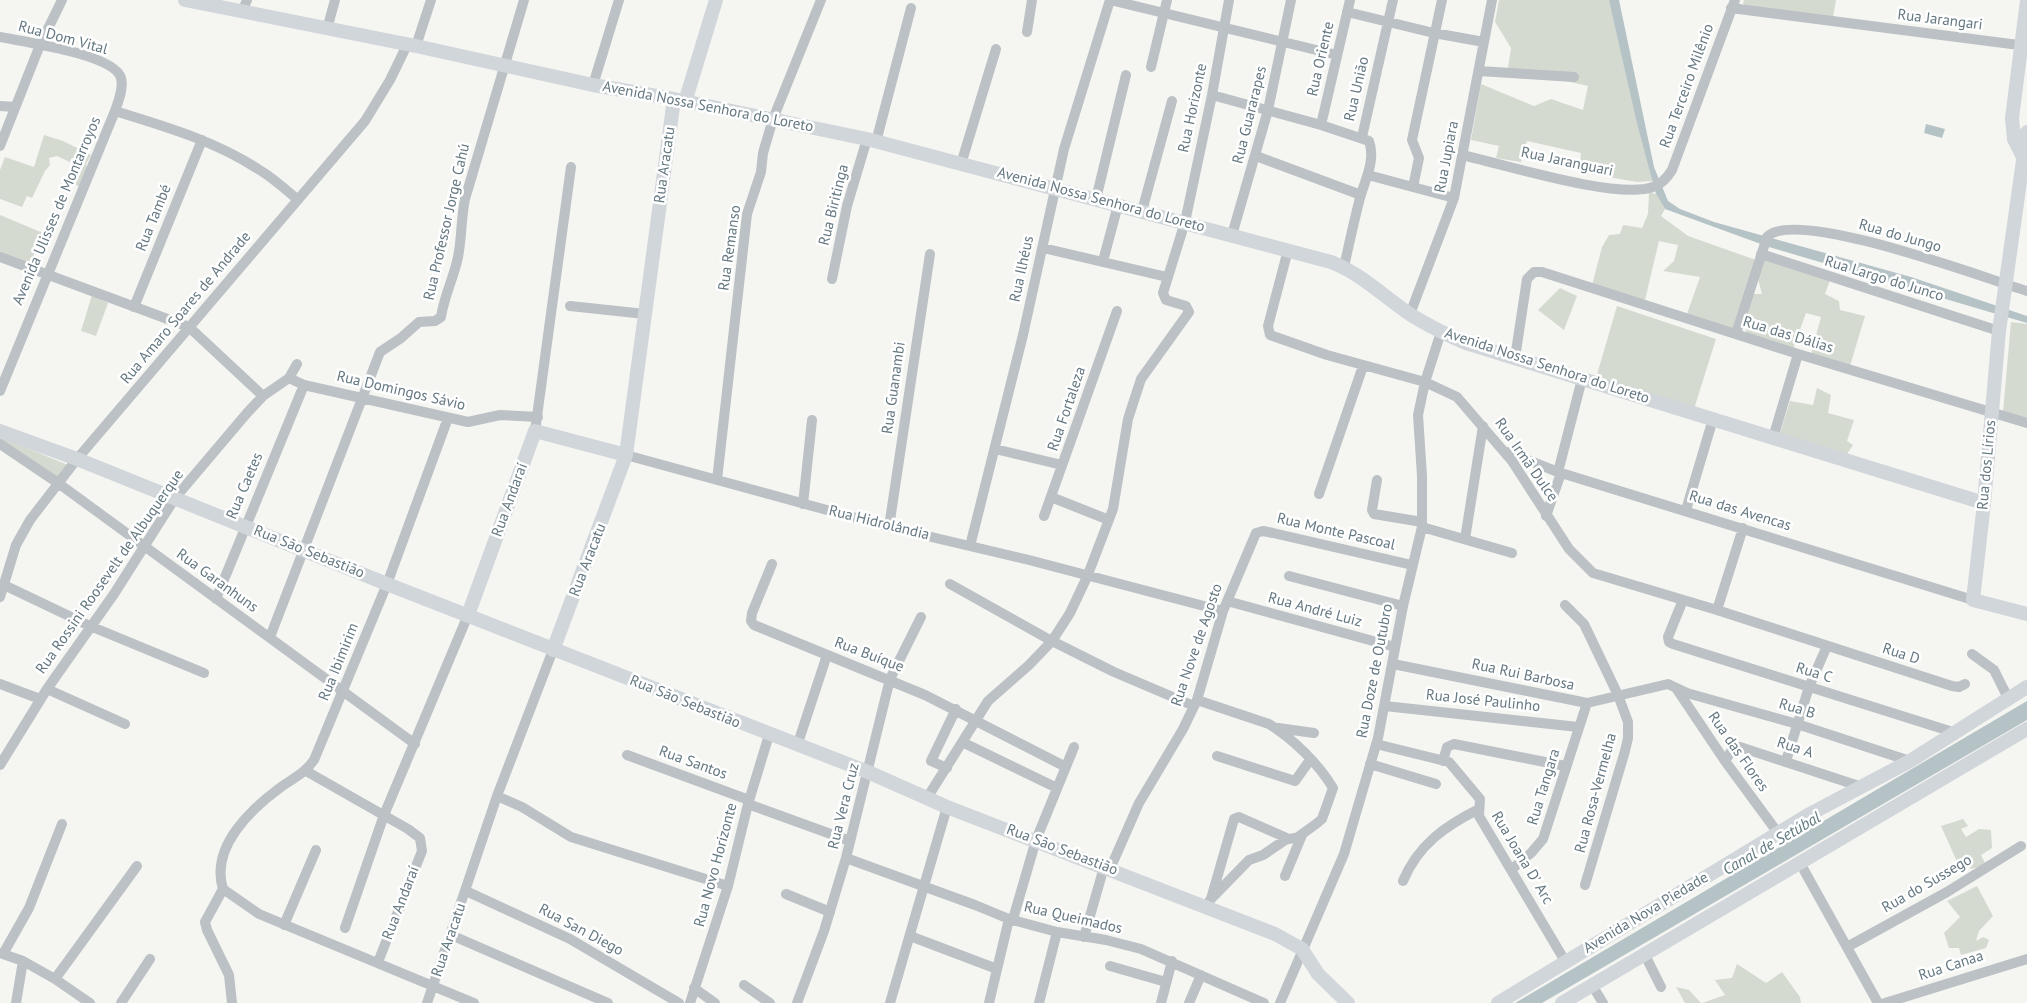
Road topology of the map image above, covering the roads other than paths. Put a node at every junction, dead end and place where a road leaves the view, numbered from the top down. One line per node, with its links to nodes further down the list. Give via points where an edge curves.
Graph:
1 (62, 0): 32 (street)
2 (185, 0): 20 (street, Avenida Nossa Senhora do Loreto)
3 (335, 0): 26 (street)
4 (431, 0): 33 (street, Rua Amaro Soares de Andrade)
5 (524, 0): 37 (street, Rua Professor Jorge Cahú)
6 (619, 0): 43 (street)
7 (716, 0): 45 (street, Rua Aracatu)
8 (821, 0): 51 (street, Rua Remanso)
9 (1032, 0): 27 (street)
10 (1110, 0): 22 (street); 67 (street, Rua Ilhéus)
11 (1167, 0): 22 (street)
12 (1229, 0): 25 (street, Rua Horizonte)
13 (1291, 0): 30 (street, Rua Guararapes)
14 (1350, 0): 23 (street, Rua Oriente)
15 (1393, 0): 24 (street, Rua União)
16 (1442, 0): 28 (street)
17 (1492, 0): 31 (street, Rua Jupiara)
18 (2027, 1): 34 (street)
19 (1733, 4): 34 (street, Rua Jarangari); 65 (street, Rua Terceiro Milênio, via 1672,170)
20 (244, 6): 26 (street, Avenida Nossa Senhora do Loreto)
21 (911, 8): 57 (street, Rua Biritinga)
22 (1165, 12): 25 (street); 38 (street)
23 (1347, 12): 24 (street); 36 (street, Rua Oriente)
24 (1388, 22): 28 (street); 55 (street, Rua União)
25 (1224, 28): 30 (street); 44 (street, Rua Horizonte)
26 (327, 29): 33 (street, Avenida Nossa Senhora do Loreto)
27 (1027, 32)
28 (1434, 34): 31 (street); 66 (street, via 1412,140 1418,158)
29 (0, 37): 32 (street, Rua Dom Vital)
30 (1282, 42): 36 (street); 49 (street, Rua Guararapes)
31 (1484, 42): 40 (street, Rua Jupiara)
32 (40, 45): 39 (street, Rua Dom Vital, via 86,56); 48 (street)
33 (411, 45): 37 (street, Avenida Nossa Senhora do Loreto); 71 (street, Rua Amaro Soares de Andrade, via 365,122)
34 (2024, 46): 53 (street, via 2012,118)
35 (996, 49): 62 (street)
36 (1337, 55): 52 (street, Rua Oriente)
37 (503, 67): 43 (street, Avenida Nossa Senhora do Loreto); 107 (street, Rua Professor Jorge Cahú, via 465,199 458,256 441,316 435,321 419,322 380,352)
38 (1151, 67)
39 (117, 70): 50 (street, Avenida Ulisses de Montarroyos, via 122,85)
40 (1479, 71): 42 (street); 59 (street, Rua Jupiara)
41 (1126, 75): 70 (street)
42 (1574, 77)
43 (593, 86): 45 (street, Avenida Nossa Senhora do Loreto)
44 (1212, 95): 49 (street); 74 (street, Rua Horizonte)
45 (680, 100): 51 (street, Avenida Nossa Senhora do Loreto); 91 (street, Rua Aracatu)
46 (1172, 101): 73 (street)
47 (0, 106): 48 (street)
48 (15, 107): 58 (street)
49 (1268, 110): 52 (street); 60 (street, Rua Guararapes)
50 (115, 111): 56 (street); 83 (street, Avenida Ulisses de Montarroyos)
51 (773, 119): 57 (street, Avenida Nossa Senhora do Loreto); 124 (street, Rua Remanso, via 747,214)
52 (1321, 125): 55 (street)
53 (2013, 131): 54 (street); 61 (street)
54 (2027, 132): 61 (street, Rua dos Lírios)
55 (1362, 137): 64 (street, Rua União, via 1371,146)
56 (202, 140): 71 (street, via 260,170); 89 (street, Rua També)
57 (872, 140): 62 (street, Avenida Nossa Senhora do Loreto); 85 (street, Rua Biritinga, via 847,206)
58 (0, 146)
59 (1462, 155): 65 (street, Rua Jaranguari, via 1577,183 1612,188 1646,189); 69 (street, Rua Jupiara)
60 (1256, 156): 68 (street); 75 (street, Rua Guararapes)
61 (2024, 160): 86 (street, Rua dos Lírios)
62 (962, 164): 67 (street, Avenida Nossa Senhora do Loreto)
63 (571, 167): 113 (street, Rua Andaraí)
64 (1368, 175): 66 (street); 68 (street, Rua União)
65 (1662, 182)
66 (1413, 187): 69 (street)
67 (1055, 188): 70 (street, Avenida Nossa Senhora do Loreto); 76 (street, Rua Ilhéus)
68 (1361, 195): 82 (street, Rua União)
69 (1454, 198): 92 (street, Rua Jupiara)
70 (1096, 199): 72 (street, Avenida Nossa Senhora do Loreto)
71 (298, 200): 94 (street, Rua Amaro Soares de Andrade)
72 (1118, 205): 73 (street, Avenida Nossa Senhora do Loreto); 81 (street)
73 (1142, 211): 74 (street, Avenida Nossa Senhora do Loreto)
74 (1185, 222): 75 (street, Avenida Nossa Senhora do Loreto); 84 (street, Rua Horizonte)
75 (1232, 235): 77 (street, Avenida Nossa Senhora do Loreto)
76 (1043, 248): 81 (street); 118 (street, Rua Ilhéus)
77 (1288, 250): 82 (street, Avenida Nossa Senhora do Loreto); 100 (street, Rua Irmã Dulce, via 1268,326 1270,335)
78 (1762, 251): 86 (street, Rua do Jungo, via 1770,233 1784,228 1840,234); 93 (street, Rua Largo do Junco); 96 (street)
79 (930, 254): 138 (street, Rua Guanambi)
80 (0, 257): 83 (street)
81 (1103, 261): 84 (street)
82 (1344, 267): 92 (street, Avenida Nossa Senhora do Loreto)
83 (46, 276): 89 (street); 105 (street, Avenida Ulisses de Montarroyos)
84 (1167, 277): 135 (street, Rua Horizonte, via 1163,293 1166,300 1186,306 1189,312 1149,366 1136,394 1128,420)
85 (832, 279)
86 (2005, 291): 87 (street, Rua do Jungo); 93 (street, Rua dos Lírios)
87 (2027, 291)
88 (570, 306): 91 (street)
89 (134, 308): 94 (street)
90 (1117, 312): 122 (street, Rua Fortaleza)
91 (645, 314): 120 (street, Rua Aracatu)
92 (1410, 314): 95 (street, Avenida Nossa Senhora do Loreto)
93 (2000, 324): 108 (street, Rua dos Lírios)
94 (189, 327): 106 (street); 121 (street, Rua Amaro Soares de Andrade)
95 (1440, 332): 98 (street, Avenida Nossa Senhora do Loreto); 103 (street, Rua Doze de Outubro)
96 (1736, 334): 97 (street, Rua das Dálias); 98 (street, Rua das Dálias, via 1534,272 1527,279)
97 (1798, 354): 108 (street, Rua das Dálias); 116 (street)
98 (1515, 358): 102 (street, Avenida Nossa Senhora do Loreto)
99 (298, 364): 101 (street, Rua Rossini Roosevelt de Albuquerque)
100 (1363, 366): 103 (street, Rua Irmã Dulce); 127 (street)
101 (289, 378): 104 (street, Rua Domingos Sávio); 106 (street, Rua Rossini Roosevelt de Albuquerque)
102 (1582, 379): 110 (street, Avenida Nossa Senhora do Loreto); 123 (street)
103 (1425, 382): 114 (street, Rua Irmã Dulce, via 1457,397); 136 (street, Rua Doze de Outubro, via 1418,416)
104 (304, 385): 107 (street, Rua Domingos Sávio); 137 (street, Rua Caetes)
105 (0, 390)
106 (263, 396): 129 (street, Rua Rossini Roosevelt de Albuquerque)
107 (363, 397): 109 (street, Rua Domingos Sávio); 144 (street, Rua Professor Jorge Cahú)
108 (1992, 412): 112 (street, Rua das Dálias); 130 (street, Rua dos Lírios)
109 (448, 418): 113 (street, Rua Domingos Sávio, via 468,422 500,415); 150 (street, Rua Ibimirim)
110 (1713, 419): 116 (street, Avenida Nossa Senhora do Loreto); 132 (street)
111 (812, 420): 131 (street)
112 (2027, 423)
113 (536, 424): 120 (street, Rua Hidrolândia); 163 (street, Rua Andaraí)
114 (1483, 426): 119 (street, Rua Irmã Dulce); 141 (street)
115 (0, 431): 121 (street, Rua São Sebastião)
116 (1772, 438): 130 (street, Avenida Nossa Senhora do Loreto)
117 (0, 444): 126 (street, Rua Garanhuns)
118 (995, 448): 122 (street); 142 (street, Rua Ilhéus)
119 (1500, 449): 123 (street, Rua das Avencas); 134 (street, Rua Irmã Dulce, via 1512,461)
120 (626, 455): 124 (street, Rua Hidrolândia); 170 (street, Rua Aracatu)
121 (77, 459): 126 (street, Rua Amaro Soares de Andrade); 129 (street, Rua São Sebastião)
122 (1062, 465): 128 (street, Rua Fortaleza)
123 (1558, 472): 132 (street, Rua das Avencas); 134 (street, via 1558,483)
124 (716, 480): 131 (street, Rua Hidrolândia)
125 (1377, 480): 136 (street, via 1374,514)
126 (58, 483): 143 (street, Rua Garanhuns); 152 (street, Rua Amaro Soares de Andrade, via 23,530)
127 (1319, 494)
128 (1051, 497): 133 (street, Rua Fortaleza); 135 (street)
129 (176, 498): 137 (street, Rua São Sebastião); 143 (street, Rua Rossini Roosevelt de Albuquerque)
130 (1984, 503): 156 (street, Rua dos Lírios)
131 (803, 504): 138 (street, Rua Hidrolândia)
132 (1686, 510): 139 (street, Rua das Avencas)
133 (1044, 516)
134 (1546, 516): 155 (street, Rua Irmã Dulce, via 1577,559 1593,574)
135 (1110, 520): 149 (street)
136 (1422, 524): 141 (street); 147 (street, Rua Doze de Outubro)
137 (245, 526): 144 (street, Rua São Sebastião); 154 (street, Rua Caetes)
138 (889, 527): 142 (street, Rua Hidrolândia)
139 (1743, 528): 156 (street, Rua das Avencas); 160 (street)
140 (1254, 536): 147 (street, Rua Monte Pascoal, via 1258,532 1268,532); 157 (street, Rua Nove de Agosto)
141 (1465, 539): 145 (street)
142 (970, 546): 149 (street, Rua Hidrolândia)
143 (144, 547): 154 (street, Rua Garanhuns); 165 (street, Rua Rossini Roosevelt de Albuquerque)
144 (304, 549): 150 (street, Rua São Sebastião); 166 (street, Rua Professor Jorge Cahú)
145 (1512, 553)
146 (772, 564): 172 (street, Rua Buíque, via 751,621 766,631)
147 (1412, 565): 159 (street, Rua Doze de Outubro)
148 (1289, 576): 159 (street)
149 (1087, 577): 161 (street, Rua Hidrolândia); 167 (street, via 1070,612)
150 (387, 584): 163 (street, Rua São Sebastião); 182 (street, Rua Ibimirim)
151 (950, 584): 167 (street)
152 (4, 585): 153 (street, Rua Amaro Soares de Andrade); 165 (street)
153 (0, 597)
154 (216, 599): 166 (street, Rua Garanhuns)
155 (1683, 600): 160 (street, Rua Irmã Dulce); 179 (street, Rua C, via 1668,637 1669,642)
156 (1973, 600): 162 (street)
157 (1227, 601): 161 (street, Rua Nove de Agosto); 169 (street, Rua André Luiz)
158 (1565, 605): 183 (street, Rua Rosa-Vermelha, via 1584,624)
159 (1403, 606): 169 (street, Rua Doze de Outubro)
160 (1718, 610): 168 (street, Rua Irmã Dulce)
161 (1223, 612): 186 (street, Rua Nove de Agosto)
162 (2027, 614)
163 (468, 615): 170 (street, Rua São Sebastião); 200 (street, Rua Andaraí)
164 (921, 617): 175 (street, Rua Vera Cruz)
165 (90, 626): 174 (street); 181 (street, Rua Rossini Roosevelt de Albuquerque)
166 (270, 638): 182 (street, Rua Garanhuns)
167 (1051, 640): 186 (street, via 1114,672); 190 (street, via 988,702)
168 (1827, 646): 177 (street, Rua D, via 1952,686); 179 (street)
169 (1396, 647): 173 (street, Rua Doze de Outubro)
170 (553, 650): 198 (street, Rua São Sebastião); 221 (street, Rua Aracatu)
171 (1972, 654): 184 (street, via 1994,670)
172 (827, 655): 175 (street, Rua Buíque); 202 (street)
173 (1393, 664): 187 (street, Rua Rui Barbosa); 188 (street, Rua Doze de Outubro)
174 (204, 673)
175 (890, 679): 189 (street, Rua Buíque); 217 (street, Rua Vera Cruz)
176 (0, 684): 185 (street)
177 (1965, 684)
178 (1675, 687): 183 (street, Rua Rui Barbosa, via 1668,684); 192 (street, Rua B); 210 (street, Rua das Flores)
179 (1809, 687): 192 (street); 197 (street, Rua C)
180 (2027, 687): 184 (street, Avenida Nova Piedade)
181 (47, 689): 185 (street, Rua Rossini Roosevelt de Albuquerque); 191 (street)
182 (344, 692): 200 (street, Rua Garanhuns); 216 (street, Rua Ibimirim, via 318,752)
183 (1618, 695): 187 (street, Rua Rui Barbosa); 242 (street, Rua Rosa-Vermelha, via 1628,722 1628,738)
184 (2008, 698): 197 (street, Avenida Nova Piedade)
185 (40, 699): 212 (street, Rua Rossini Roosevelt de Albuquerque)
186 (1195, 703): 194 (street); 238 (street, Rua Nove de Agosto)
187 (1587, 703): 193 (street, Rua Tangara)
188 (1385, 706): 193 (street, Rua José Paulinho); 201 (street, Rua Doze de Outubro)
189 (956, 709): 190 (street, Rua Buíque); 215 (street, via 931,761)
190 (975, 721): 199 (street); 214 (street, Rua Buíque)
191 (125, 724)
192 (1797, 724): 208 (street); 209 (street, Rua B)
193 (1578, 727): 213 (street, Rua Tangara)
194 (1275, 728): 196 (street); 206 (street)
195 (2027, 729): 236 (street)
196 (1314, 733)
197 (1956, 733): 209 (street, Avenida Nova Piedade)
198 (769, 735): 202 (street, Rua São Sebastião); 223 (street, Rua Novo Horizonte)
199 (962, 742): 215 (street); 220 (street)
200 (415, 744): 226 (street, Rua Andaraí)
201 (1376, 744): 207 (street, Rua Joana D' Arc); 211 (street, Rua Doze de Outubro)
202 (797, 746): 217 (street, Rua São Sebastião)
203 (1074, 747): 214 (street)
204 (626, 754): 223 (street, Rua Santos)
205 (1217, 756): 206 (street, via 1295,781)
206 (1310, 760): 229 (street, via 1333,788 1322,818)
207 (1443, 761): 213 (street, via 1447,747 1454,744); 225 (street, Rua Joana D' Arc, via 1454,766 1480,799)
208 (1786, 761): 210 (street, Rua A, via 1740,747 1732,750); 219 (street, Rua A)
209 (1910, 761): 219 (street, Avenida Nova Piedade)
210 (1725, 762): 228 (street, Rua das Flores)
211 (1370, 764): 218 (street); 258 (street, Rua Doze de Outubro, via 1336,876)
212 (0, 765)
213 (1565, 766): 239 (street, Rua Tangara, via 1543,839)
214 (1066, 767): 220 (street)
215 (947, 768): 222 (street)
216 (306, 771): 226 (street); 245 (street, Rua Ibimirim, via 281,787 235,830 221,869)
217 (868, 772): 222 (street, Rua São Sebastião); 232 (street, Rua Vera Cruz)
218 (1436, 784)
219 (1862, 787): 228 (street, Avenida Nova Piedade)
220 (1057, 788): 231 (street)
221 (497, 796): 243 (street, via 571,837); 246 (street, Rua Aracatu)
222 (927, 798): 224 (street, Rua São Sebastião)
223 (749, 802): 232 (street, Rua Santos); 243 (street, Rua Novo Horizonte)
224 (947, 807): 231 (street, Rua São Sebastião); 244 (street)
225 (1479, 809): 239 (street, Rua Joana D' Arc, via 1479,816); 241 (street, via 1453,823 1425,845)
226 (384, 815): 252 (street, Rua Andaraí); 266 (street, Rua Andaraí, via 416,834 422,850)
227 (62, 824): 259 (street, via 29,908)
228 (1778, 833): 265 (street, Avenida Nova Piedade)
229 (1302, 835): 230 (street); 240 (street)
230 (1289, 839): 248 (street, via 1264,855 1249,860); 248 (street, via 1237,817 1232,822)
231 (1036, 840): 238 (street, Rua São Sebastião); 250 (street)
232 (850, 841): 235 (street, Rua Vera Cruz)
233 (2021, 846): 257 (street, Rua do Sussego)
234 (316, 850): 251 (street)
235 (846, 858): 244 (street, Rua Queimados); 249 (street, Rua Vera Cruz)
236 (1800, 864): 257 (street); 260 (street)
237 (137, 866): 270 (street)
238 (1107, 868): 248 (street, Rua São Sebastião); 256 (street, Rua Nove de Agosto)
239 (1512, 868): 265 (street, Rua Joana D' Arc)
240 (1285, 876)
241 (1403, 881)
242 (1586, 885)
243 (728, 886): 276 (street, Rua Novo Horizonte)
244 (924, 887): 250 (street, Rua Queimados); 255 (street)
245 (223, 888): 251 (street, via 259,914); 280 (street, Rua Ibimirim, via 205,922 229,976)
246 (466, 891): 254 (street, Rua Aracatu); 284 (street, Rua San Diego, via 570,939)
247 (786, 894): 249 (street)
248 (1209, 903): 258 (street, Rua São Sebastião)
249 (830, 912): 288 (street, Rua Vera Cruz)
250 (1011, 919): 253 (street, Rua Queimados); 268 (street)
251 (284, 925): 266 (street)
252 (344, 928)
253 (1057, 932): 256 (street, Rua Queimados); 291 (street)
254 (450, 935): 274 (street, Rua Aracatu); 283 (street)
255 (910, 936): 268 (street); 289 (street)
256 (1084, 937): 264 (street, Rua Queimados, via 1141,949)
257 (1847, 947): 300 (street)
258 (1302, 949): 295 (street, Rua Doze de Outubro); 296 (street, Rua São Sebastião, via 1318,974)
259 (2, 953): 263 (street)
260 (1645, 955): 273 (street); 275 (street)
261 (150, 959): 279 (street)
262 (2027, 959): 301 (street, Rua Canaa)
263 (23, 961): 270 (street); 277 (street)
264 (1172, 961): 269 (street, Rua Queimados); 271 (street)
265 (1565, 961): 297 (street, Avenida Nova Piedade)
266 (378, 962): 274 (street)
267 (1110, 966): 271 (street)
268 (997, 969): 290 (street)
269 (1200, 975): 293 (street); 294 (street, Rua Queimados)
270 (55, 979): 278 (street)
271 (1166, 982): 292 (street)
272 (744, 985): 287 (street)
273 (1592, 985): 298 (street); 299 (street)
274 (433, 986): 281 (street, Rua Aracatu); 282 (street)
275 (1661, 987)
276 (694, 988): 285 (street, Rua Novo Horizonte); 286 (street)
277 (16, 1003)
278 (89, 1003)
279 (122, 1003)
280 (232, 1003)
281 (427, 1003)
282 (474, 1003)
283 (608, 1003)
284 (679, 1003)
285 (690, 1003)
286 (715, 1003)
287 (770, 1003)
288 (797, 1003)
289 (890, 1003)
290 (989, 1003)
291 (1039, 1003)
292 (1161, 1003)
293 (1188, 1003)
294 (1264, 1003)
295 (1280, 1003)
296 (1348, 1003)
297 (1498, 1003)
298 (1562, 1003)
299 (1602, 1003)
300 (1878, 1003)
301 (1885, 1003)

